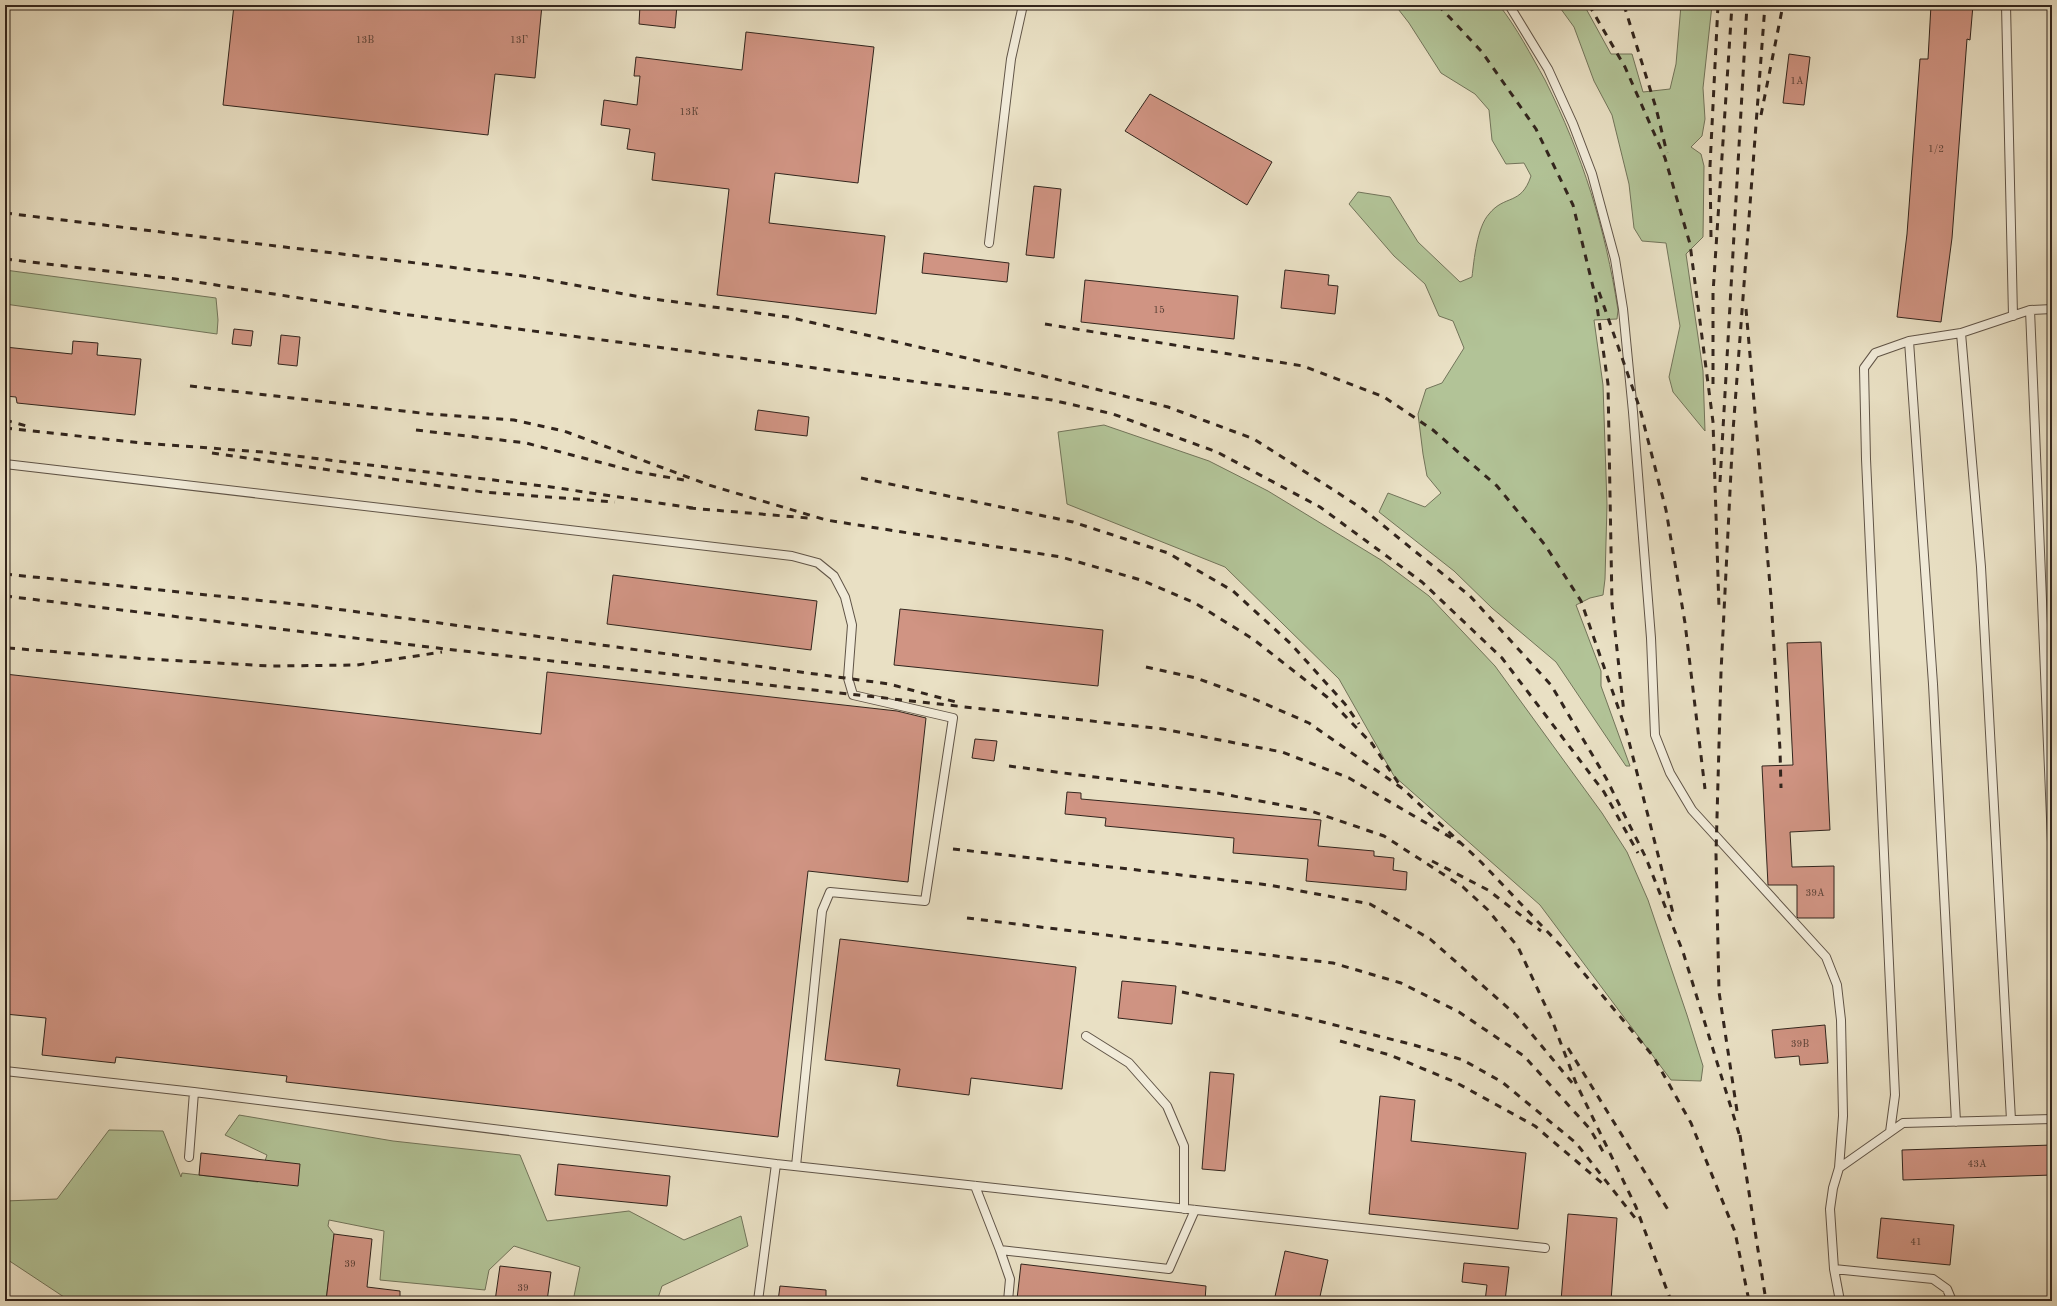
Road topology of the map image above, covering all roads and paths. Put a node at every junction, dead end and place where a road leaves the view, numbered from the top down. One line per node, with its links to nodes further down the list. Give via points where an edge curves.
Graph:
1 (1023, 5): 4 (lane, via 1011,59)
2 (1509, 5): 22 (lane, via 1548,69 1573,124 1594,181 1615,259 1634,412 1651,638 1655,735 1670,773 1692,810 1826,957 1837,986 1841,1020 1843,1116)
3 (2006, 5): 7 (lane)
4 (989, 243)
5 (2052, 308): 6 (lane)
6 (2030, 310): 7 (lane); 11 (lane)
7 (2013, 316): 8 (lane)
8 (1960, 333): 9 (lane); 16 (lane, via 1981,567)
9 (1909, 342): 17 (lane, via 1933,684); 18 (lane, via 1875,353 1864,368 1895,1094)
10 (5, 464): 21 (lane, via 792,556 818,563 834,576 845,597 852,625 848,678 853,695 953,718 925,901 830,892 822,911)
11 (2052, 842)
12 (1086, 1036): 24 (lane, via 1129,1063 1167,1106 1184,1146)
13 (5, 1071): 14 (lane)
14 (194, 1092): 19 (lane); 20 (lane)
15 (2052, 1119): 16 (lane)
16 (2011, 1120): 17 (lane)
17 (1956, 1122): 18 (lane, via 1903,1123)
18 (1890, 1132): 22 (lane)
19 (189, 1158)
20 (776, 1164): 21 (lane); 29 (lane)
21 (796, 1166): 23 (lane)
22 (1839, 1168): 28 (lane, via 1830,1209)
23 (974, 1186): 24 (lane); 27 (lane)
24 (1184, 1208): 25 (lane)
25 (1195, 1210): 26 (lane); 27 (lane, via 1169,1269)
26 (1545, 1248)
27 (1000, 1250): 30 (lane, via 1010,1279)
28 (1834, 1268): 31 (lane); 32 (lane, via 1933,1279 1947,1289)
29 (758, 1301)
30 (1008, 1301)
31 (1840, 1301)
32 (1952, 1301)

